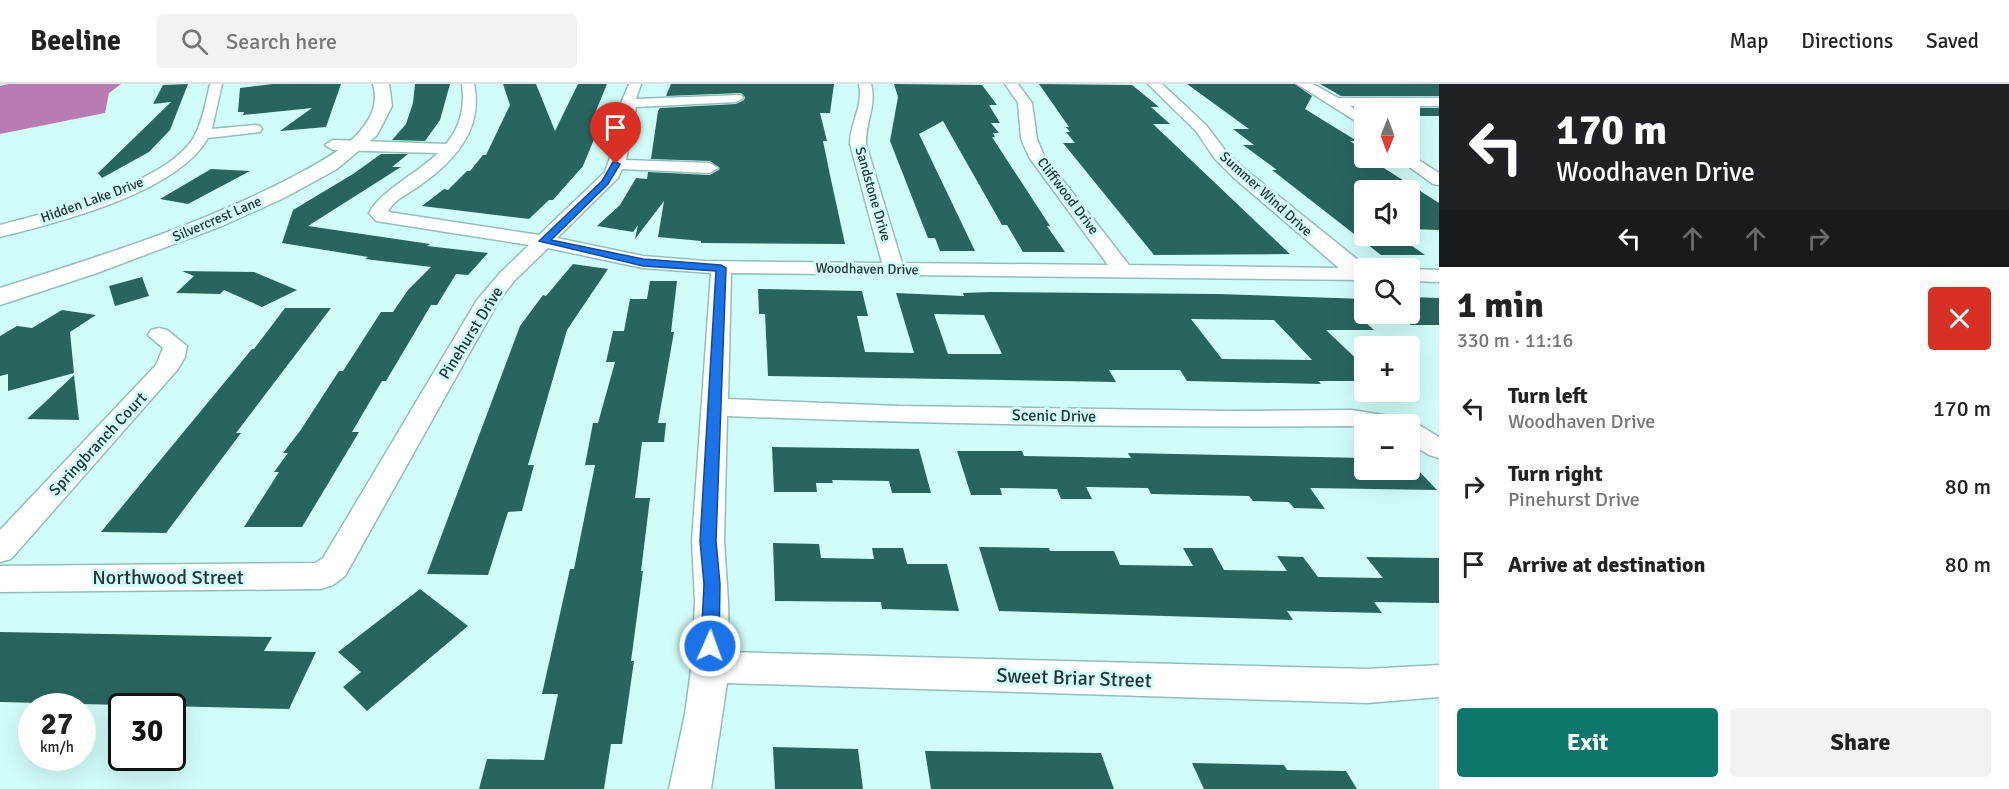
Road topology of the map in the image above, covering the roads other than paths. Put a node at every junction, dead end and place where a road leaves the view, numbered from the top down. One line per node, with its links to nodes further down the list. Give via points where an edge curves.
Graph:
1 (216, 84): 15 (street, Hidden Lake Drive)
2 (361, 84): 16 (street, Silvercrest Lane, via 364,93 360,112)
3 (381, 84): 17 (street, Silvercrest Lane, via 384,108 370,132)
4 (468, 84): 18 (street, via 471,108)
5 (865, 84): 29 (street, Sandstone Drive, via 869,92 858,144)
6 (1011, 84): 30 (street, Cliffwood Drive, via 1025,103 1029,139 1037,156)
7 (1154, 84): 27 (street, Summer Wind Drive, via 1201,128 1240,174)
8 (1303, 84): 11 (street)
9 (632, 93): 10 (street); 20 (street, Pinehurst Drive)
10 (736, 98)
11 (1335, 102): 12 (street); 13 (street)
12 (1439, 102)
13 (1354, 115)
14 (255, 129): 15 (street)
15 (203, 134): 25 (street, Hidden Lake Drive, via 184,158 148,181)
16 (333, 145): 17 (street); 34 (street, Silvercrest Lane, via 306,165 234,203)
17 (355, 146): 18 (street); 35 (street, Silvercrest Lane, via 298,184 186,233)
18 (452, 149): 26 (street, Woodhaven Drive, via 386,201 378,213 382,217)
19 (1420, 162): 21 (street)
20 (616, 164): 22 (street); 26 (street, Pinehurst Drive, via 605,182)
21 (1439, 165)
22 (710, 168)
23 (1420, 168): 24 (street)
24 (1439, 180)
25 (0, 231)
26 (544, 241): 28 (street, Woodhaven Drive, via 643,262); 42 (street, Pinehurst Drive, via 488,300)
27 (1354, 267)
28 (721, 268): 29 (street, Woodhaven Drive); 37 (street)
29 (894, 269): 30 (street, Woodhaven Drive)
30 (1123, 271): 31 (street, Woodhaven Drive)
31 (1354, 274)
32 (1420, 275): 33 (street)
33 (1439, 276)
34 (0, 283)
35 (0, 297)
36 (159, 335): 41 (street, Springbranch Court, via 175,346 166,369)
37 (715, 407): 38 (street, Scenic Drive, via 923,414); 44 (street, via 708,541 712,584)
38 (1354, 418)
39 (1420, 437): 40 (street)
40 (1439, 449)
41 (0, 550)
42 (334, 567): 43 (street, Northwood Street, via 321,576)
43 (0, 579)
44 (710, 667): 45 (street, Sweet Briar Street, via 1367,686); 46 (street)
45 (1439, 681)
46 (690, 789)

